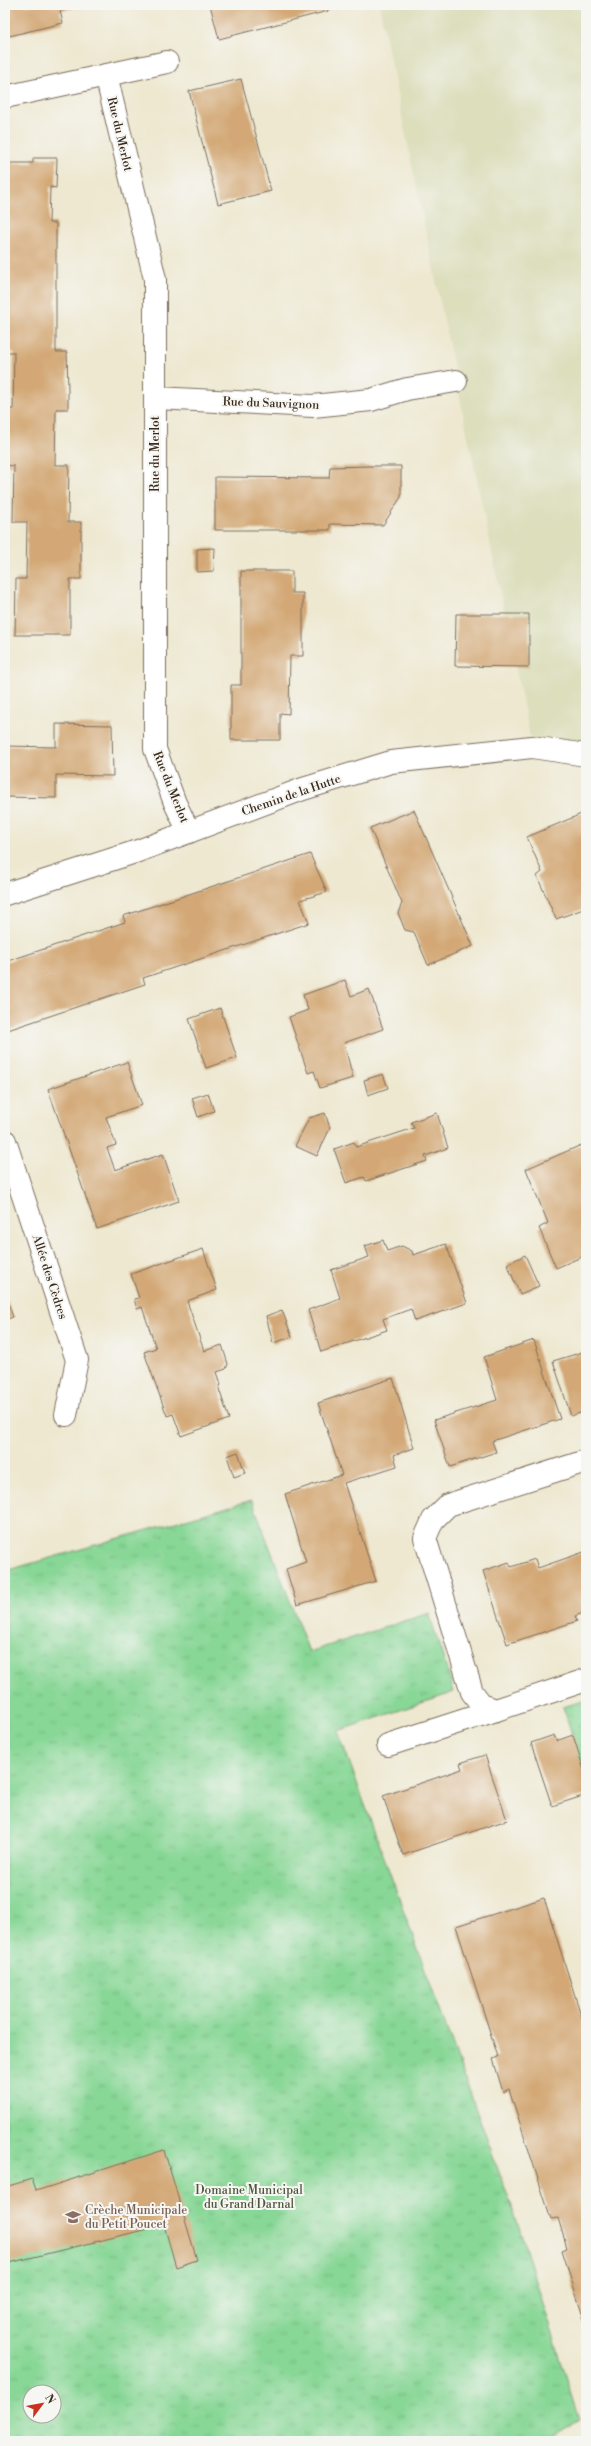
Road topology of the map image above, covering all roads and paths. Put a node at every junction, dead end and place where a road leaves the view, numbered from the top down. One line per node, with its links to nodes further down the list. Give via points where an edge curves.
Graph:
1 (167, 62): 2 (street)
2 (106, 75): 3 (street); 5 (street, Rue du Merlot, via 154,279)
3 (5, 96)
4 (456, 381): 5 (street, Rue du Sauvignon, via 407,389 371,400 314,406)
5 (156, 398): 7 (street, Rue du Merlot, via 155,749)
6 (586, 755): 7 (street, Chemin de la Hutte, via 532,747 391,762 303,789)
7 (189, 832): 8 (street, Chemin de la Hutte)
8 (5, 894)
9 (5, 1141): 10 (street, Allée des Cèdres, via 77,1360)
10 (66, 1415)
11 (586, 1461): 13 (street, via 448,1505 433,1520 425,1538 472,1692 482,1705)
12 (586, 1680): 13 (street)
13 (496, 1710): 14 (street)
14 (388, 1745)

